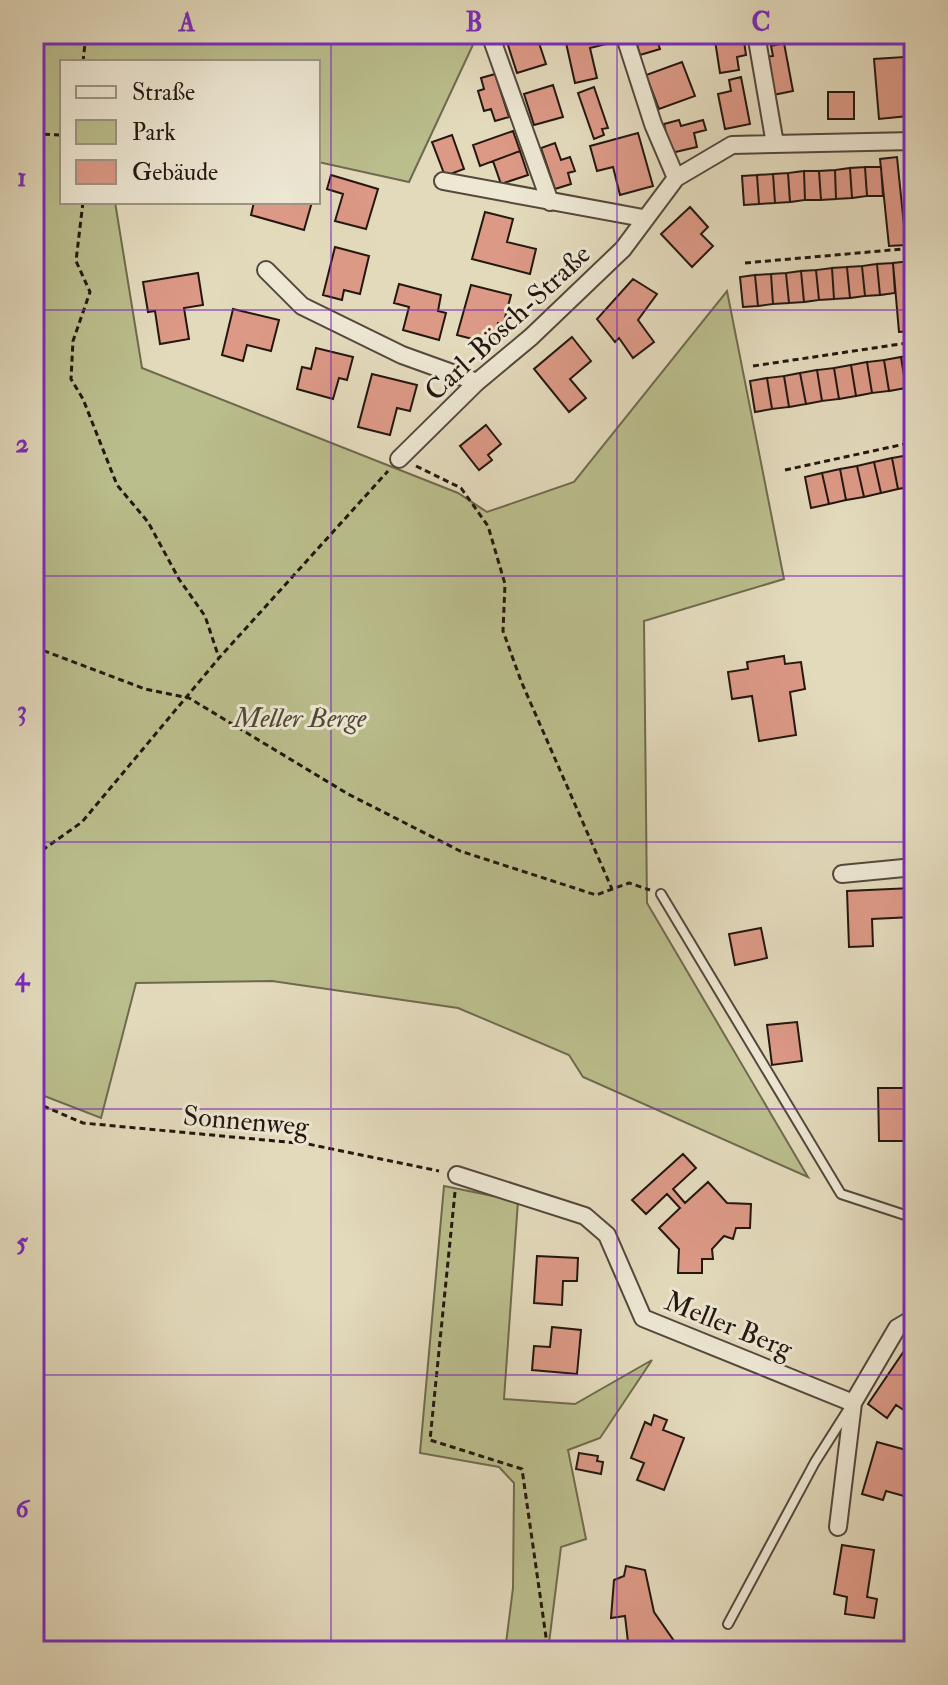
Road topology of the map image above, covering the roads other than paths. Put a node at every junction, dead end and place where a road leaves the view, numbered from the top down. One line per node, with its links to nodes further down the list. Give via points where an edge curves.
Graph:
1 (494, 34): 8 (street)
2 (624, 34): 6 (street)
3 (756, 34): 5 (street)
4 (914, 141): 5 (street, Carl-Bösch-Straße)
5 (775, 144): 6 (street, Carl-Bösch-Straße, via 732,145)
6 (676, 178): 9 (street, Carl-Bösch-Straße)
7 (443, 181): 8 (street, Carl-Bösch-Straße)
8 (550, 202): 9 (street, Carl-Bösch-Straße)
9 (643, 218): 11 (street, Carl-Bösch-Straße, via 623,249 583,289)
10 (266, 270): 11 (street, via 302,306 402,355)
11 (477, 382): 12 (street, Carl-Bösch-Straße)
12 (399, 459)
13 (914, 867): 14 (street)
14 (842, 874)
15 (661, 894): 17 (lane, via 841,1194)
16 (457, 1175): 19 (street, Meller Berg, via 585,1216 607,1235 643,1318)
17 (914, 1218)
18 (914, 1318): 19 (street, via 897,1328)
19 (853, 1403): 20 (street); 21 (lane, via 815,1462)
20 (838, 1527)
21 (728, 1624)

